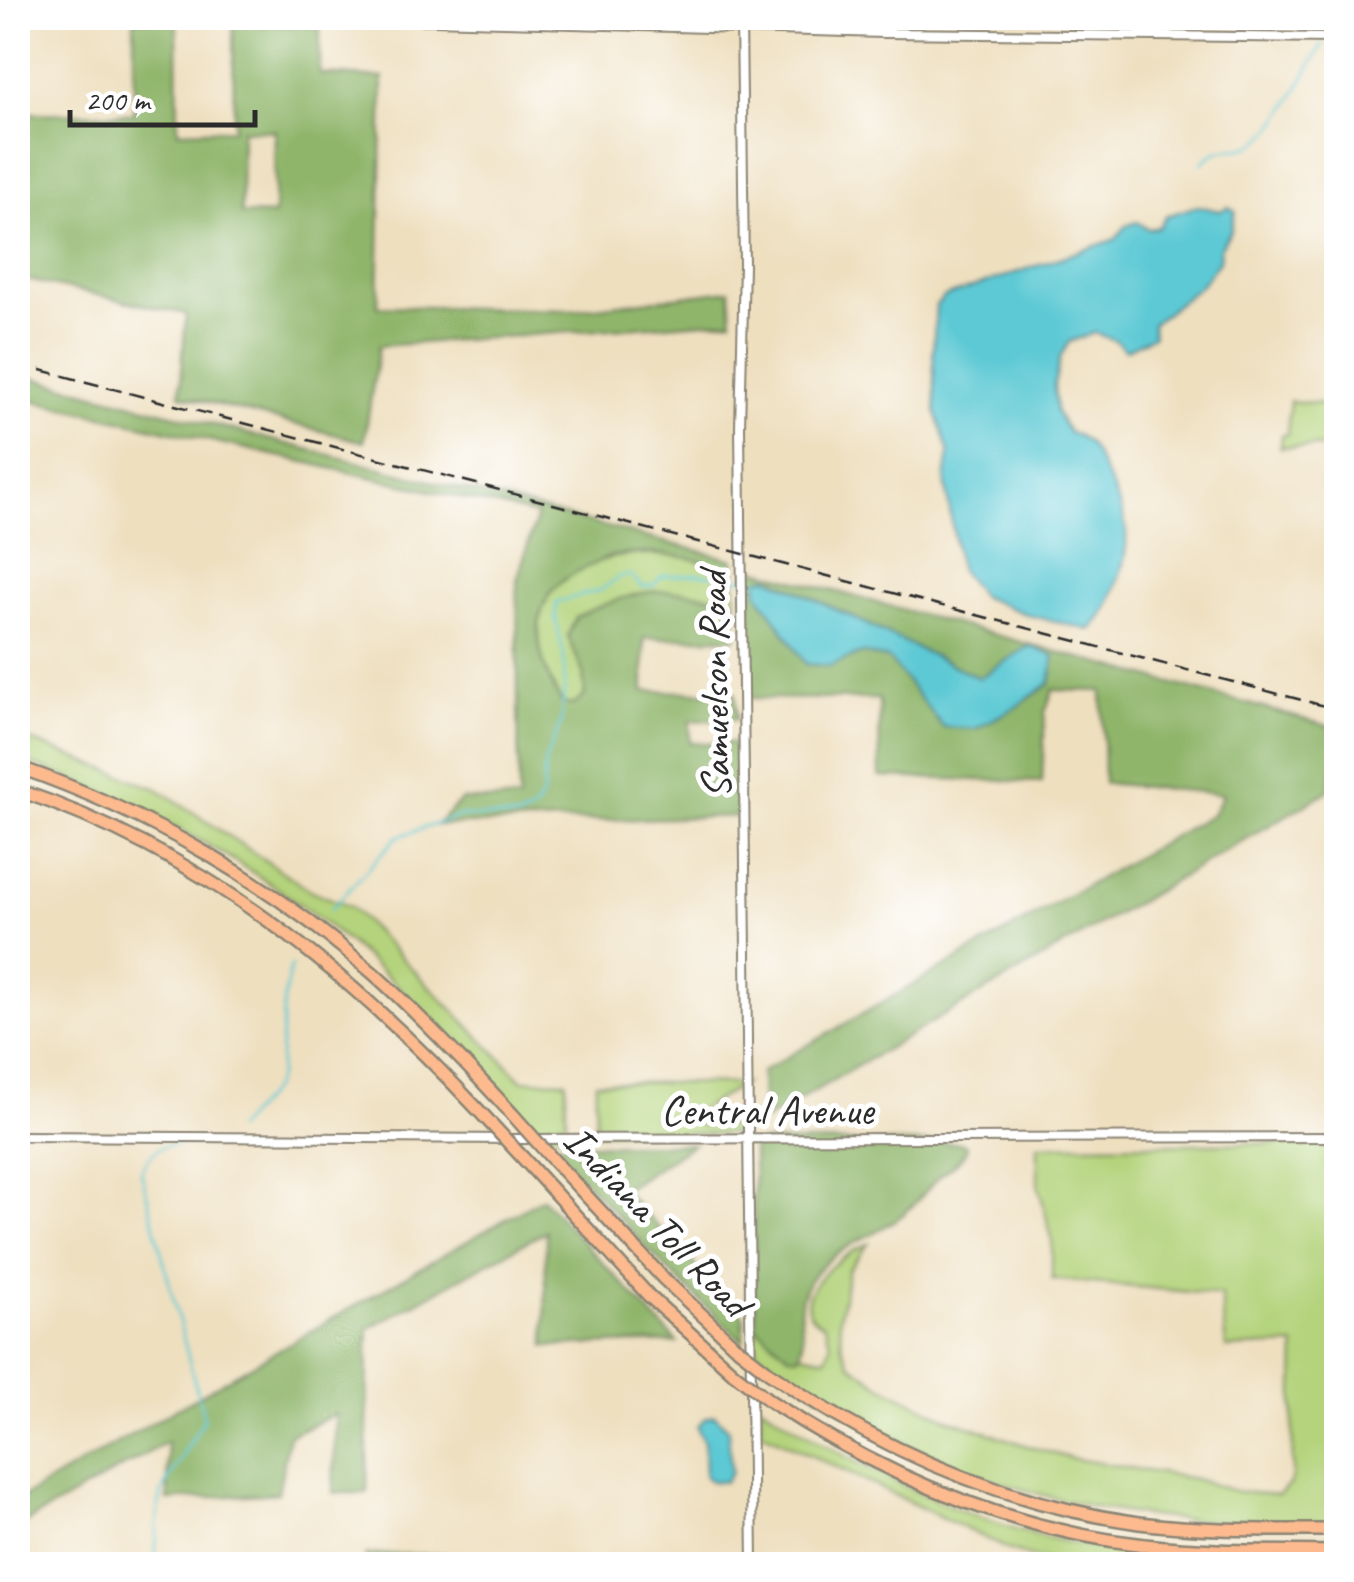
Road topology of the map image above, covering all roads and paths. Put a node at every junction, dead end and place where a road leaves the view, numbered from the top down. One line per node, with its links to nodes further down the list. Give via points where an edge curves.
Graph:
1 (364, 18): 3 (street)
2 (740, 18): 3 (street, Samuelson Road)
3 (741, 30): 4 (street); 9 (street, Samuelson Road)
4 (1336, 38)
5 (18, 767): 10 (highway, Indiana Toll Road, bridge, via 153,824 346,950 408,1005 664,1280 734,1345 835,1416 914,1458 1034,1501 1141,1523)
6 (18, 790): 11 (highway, Indiana Toll Road, bridge, via 186,867 262,914 359,990 681,1328 770,1401 834,1441 907,1479 1048,1528 1158,1546)
7 (18, 1136): 9 (street, Central Avenue)
8 (1336, 1137): 9 (street, Central Avenue)
9 (750, 1139): 12 (street, Samuelson Road)
10 (1336, 1530)
11 (1336, 1552)
12 (754, 1564)

